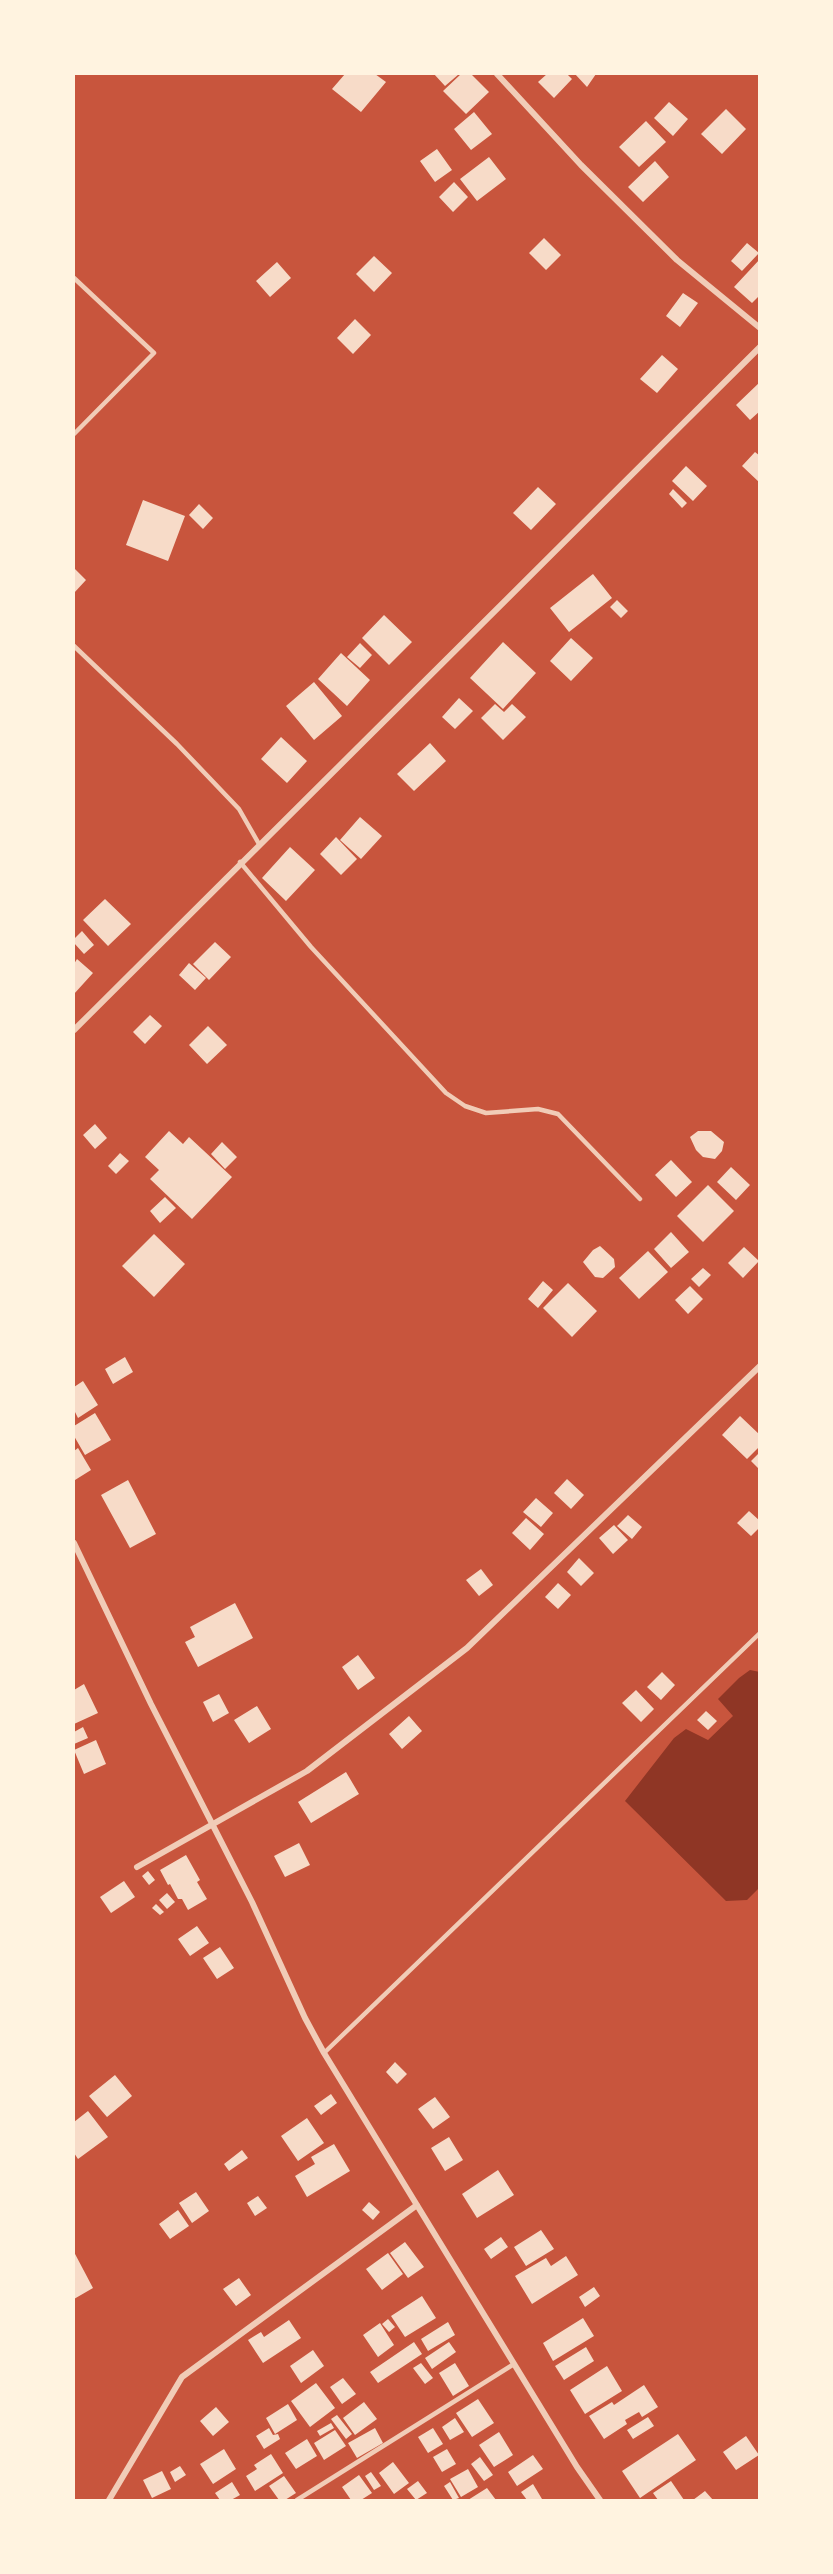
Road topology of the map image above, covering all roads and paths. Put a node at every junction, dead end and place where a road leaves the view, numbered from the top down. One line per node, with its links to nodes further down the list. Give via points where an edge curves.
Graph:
1 (497, 74): 3 (street, via 677,260)
2 (74, 278): 5 (lane, via 154,353)
3 (759, 328)
4 (759, 347): 7 (street)
5 (74, 434)
6 (74, 646): 7 (lane, via 239,809)
7 (259, 844): 8 (street)
8 (240, 862): 9 (street); 10 (lane, via 311,947 446,1093 465,1106 486,1113 538,1109 558,1114)
9 (74, 1030)
10 (640, 1199)
11 (759, 1366): 14 (street, via 467,1648 307,1772)
12 (74, 1543): 14 (street)
13 (759, 1633): 16 (lane)
14 (213, 1826): 15 (street); 16 (street)
15 (137, 1868)
16 (324, 2053): 17 (street)
17 (417, 2205): 18 (street); 19 (street, via 182,2377)
18 (514, 2364): 20 (lane); 21 (street)
19 (109, 2500)
20 (297, 2500)
21 (600, 2500)

